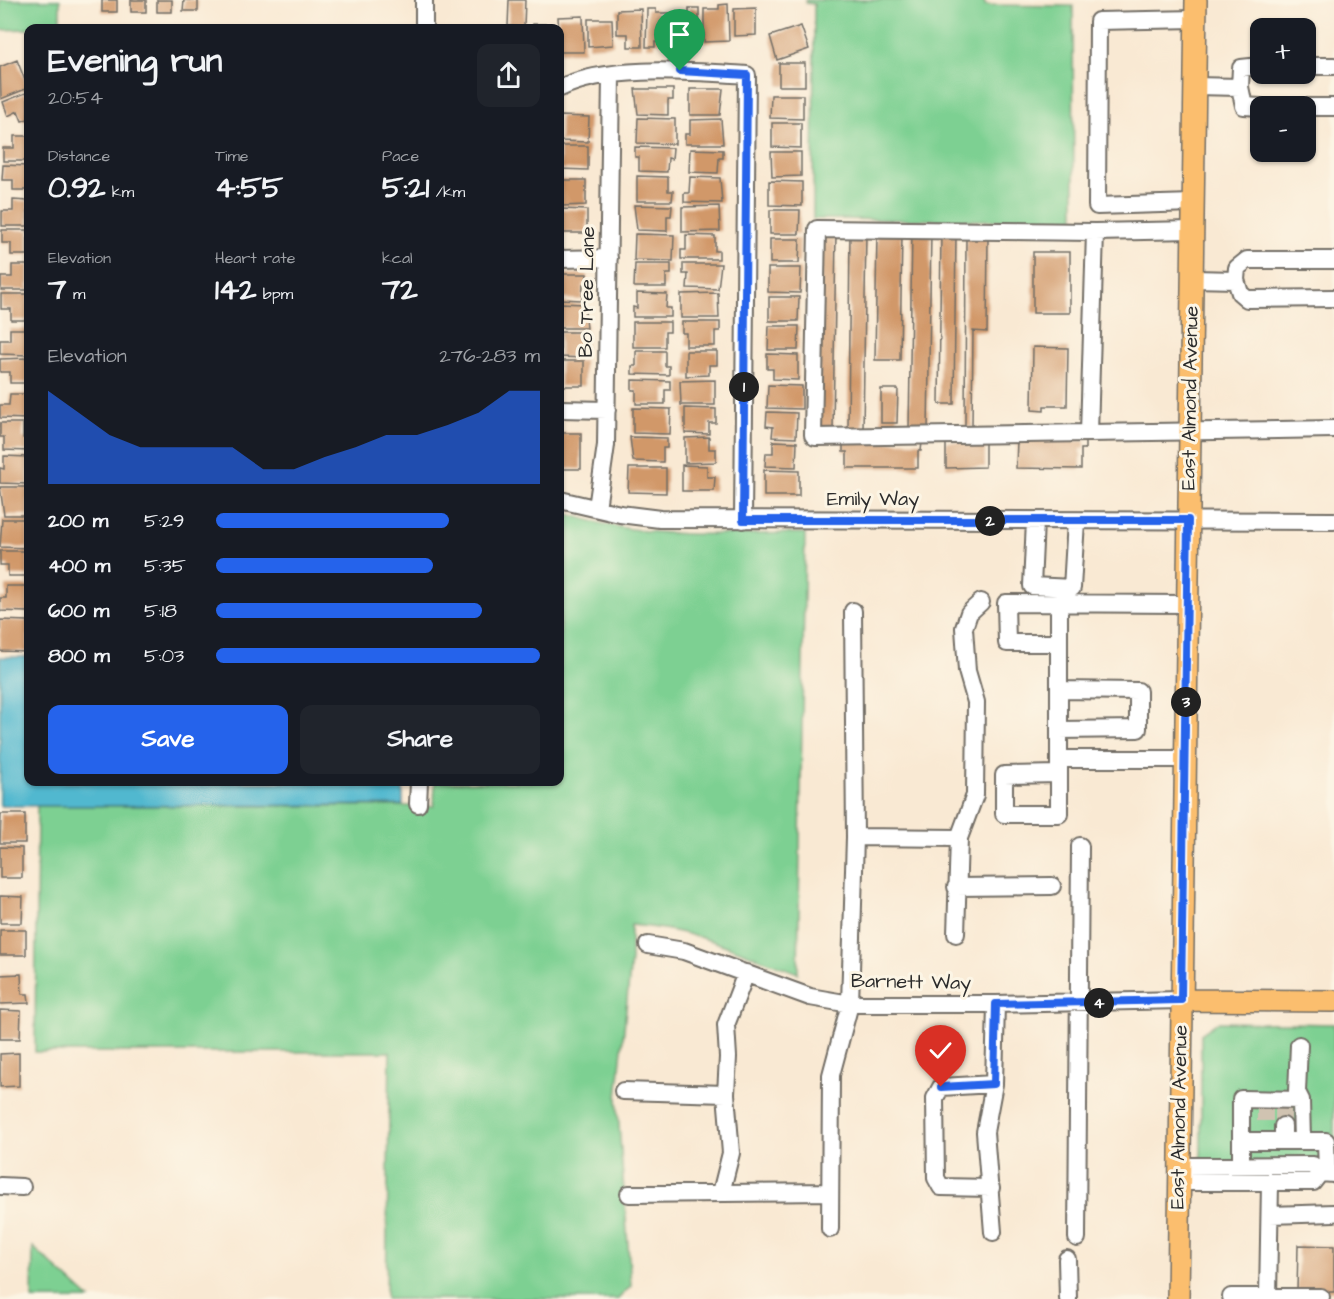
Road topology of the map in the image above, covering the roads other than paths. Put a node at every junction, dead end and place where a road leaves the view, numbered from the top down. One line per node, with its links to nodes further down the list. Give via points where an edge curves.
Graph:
1 (424, 0): 3 (street)
2 (1196, 9): 9 (main road, East Almond Avenue); 14 (street, via 1098,21 1097,206)
3 (424, 24)
4 (1316, 66): 5 (street)
5 (1334, 66)
6 (1250, 67): 10 (street, via 1241,68)
7 (611, 75): 8 (street); 17 (street, Bo Tree Lane); 30 (street, via 680,71 747,75)
8 (564, 86)
9 (1195, 86): 10 (street); 14 (main road, East Almond Avenue)
10 (1240, 87): 11 (street, via 1244,106)
11 (1250, 106)
12 (1316, 107): 13 (street)
13 (1334, 107)
14 (1193, 203): 15 (main road, East Almond Avenue)
15 (1193, 230): 16 (street); 20 (main road, East Almond Avenue)
16 (1095, 232): 26 (street); 26 (street, via 820,228 816,231 815,437)
17 (609, 258): 18 (street); 24 (street, Bo Tree Lane)
18 (564, 260)
19 (1334, 260): 21 (street, via 1247,260 1237,268)
20 (1193, 279): 21 (street); 27 (main road, East Almond Avenue)
21 (1236, 280): 22 (street, via 1240,293 1247,299)
22 (1334, 298)
23 (564, 409): 24 (street)
24 (607, 410): 29 (street, Bo Tree Lane)
25 (1334, 429): 27 (street, via 1220,429)
26 (1089, 433): 27 (street)
27 (1190, 433): 31 (main road, East Almond Avenue)
28 (564, 501): 29 (street, Emily Way)
29 (597, 508): 30 (street, Emily Way, via 640,518)
30 (743, 520): 33 (street, Emily Way)
31 (1188, 520): 32 (street, Emily Way); 34 (street, Emily Way); 37 (main road, East Almond Avenue)
32 (1334, 520)
33 (1035, 521): 34 (street, Emily Way); 34 (street, via 1032,586 1072,588)
34 (1076, 521)
35 (981, 602): 46 (street, via 969,613 964,628 967,671 976,702 975,795)
36 (1059, 603): 37 (street); 39 (street); 39 (street, via 1006,603 1007,643)
37 (1187, 604): 42 (main road, East Almond Avenue)
38 (853, 611): 45 (street)
39 (1059, 643): 40 (street)
40 (1059, 690): 41 (street); 41 (street, via 1138,691 1138,729)
41 (1059, 730): 42 (street, via 1059,766)
42 (1185, 759): 53 (main road, East Almond Avenue)
43 (419, 786): 44 (street)
44 (418, 804)
45 (855, 837): 46 (street); 56 (street)
46 (959, 837): 49 (street)
47 (1080, 846): 55 (street)
48 (1052, 886): 49 (street)
49 (956, 887): 50 (street)
50 (956, 934)
51 (648, 945): 52 (street, Barnett Way, via 684,951)
52 (746, 973): 56 (street, Barnett Way, via 810,997); 61 (street, via 726,1024)
53 (1181, 1000): 54 (main road); 55 (street, Barnett Way); 66 (main road, East Almond Avenue)
54 (1334, 1001)
55 (1078, 1003): 57 (street, Barnett Way); 79 (street)
56 (850, 1004): 57 (street, Barnett Way); 72 (street, via 831,1075)
57 (996, 1004): 59 (street)
58 (1299, 1045): 62 (street, via 1297,1092)
59 (994, 1084): 71 (street, via 985,1132); 71 (street, via 941,1087 935,1098 936,1178 941,1187)
60 (623, 1091): 61 (street)
61 (726, 1094): 73 (street, via 731,1153)
62 (1301, 1100): 63 (street, via 1283,1103 1241,1099); 64 (street)
63 (1241, 1141): 64 (street, via 1283,1134); 65 (street)
64 (1302, 1142): 67 (street, via 1326,1142)
65 (1241, 1166): 66 (street); 67 (street, via 1313,1165)
66 (1178, 1174): 68 (street); 85 (main road, East Almond Avenue)
67 (1327, 1174): 68 (street, via 1313,1182)
68 (1270, 1184): 76 (street)
69 (0, 1186): 70 (street)
70 (22, 1186)
71 (991, 1188): 78 (street)
72 (830, 1192): 73 (street); 77 (street)
73 (721, 1193): 74 (street)
74 (629, 1194)
75 (1334, 1213): 76 (street)
76 (1270, 1215): 82 (street)
77 (830, 1229)
78 (993, 1232)
79 (1077, 1238)
80 (1067, 1259): 84 (street)
81 (1231, 1297): 82 (street)
82 (1268, 1297): 83 (street)
83 (1321, 1297)
84 (1068, 1299)
85 (1178, 1299)

